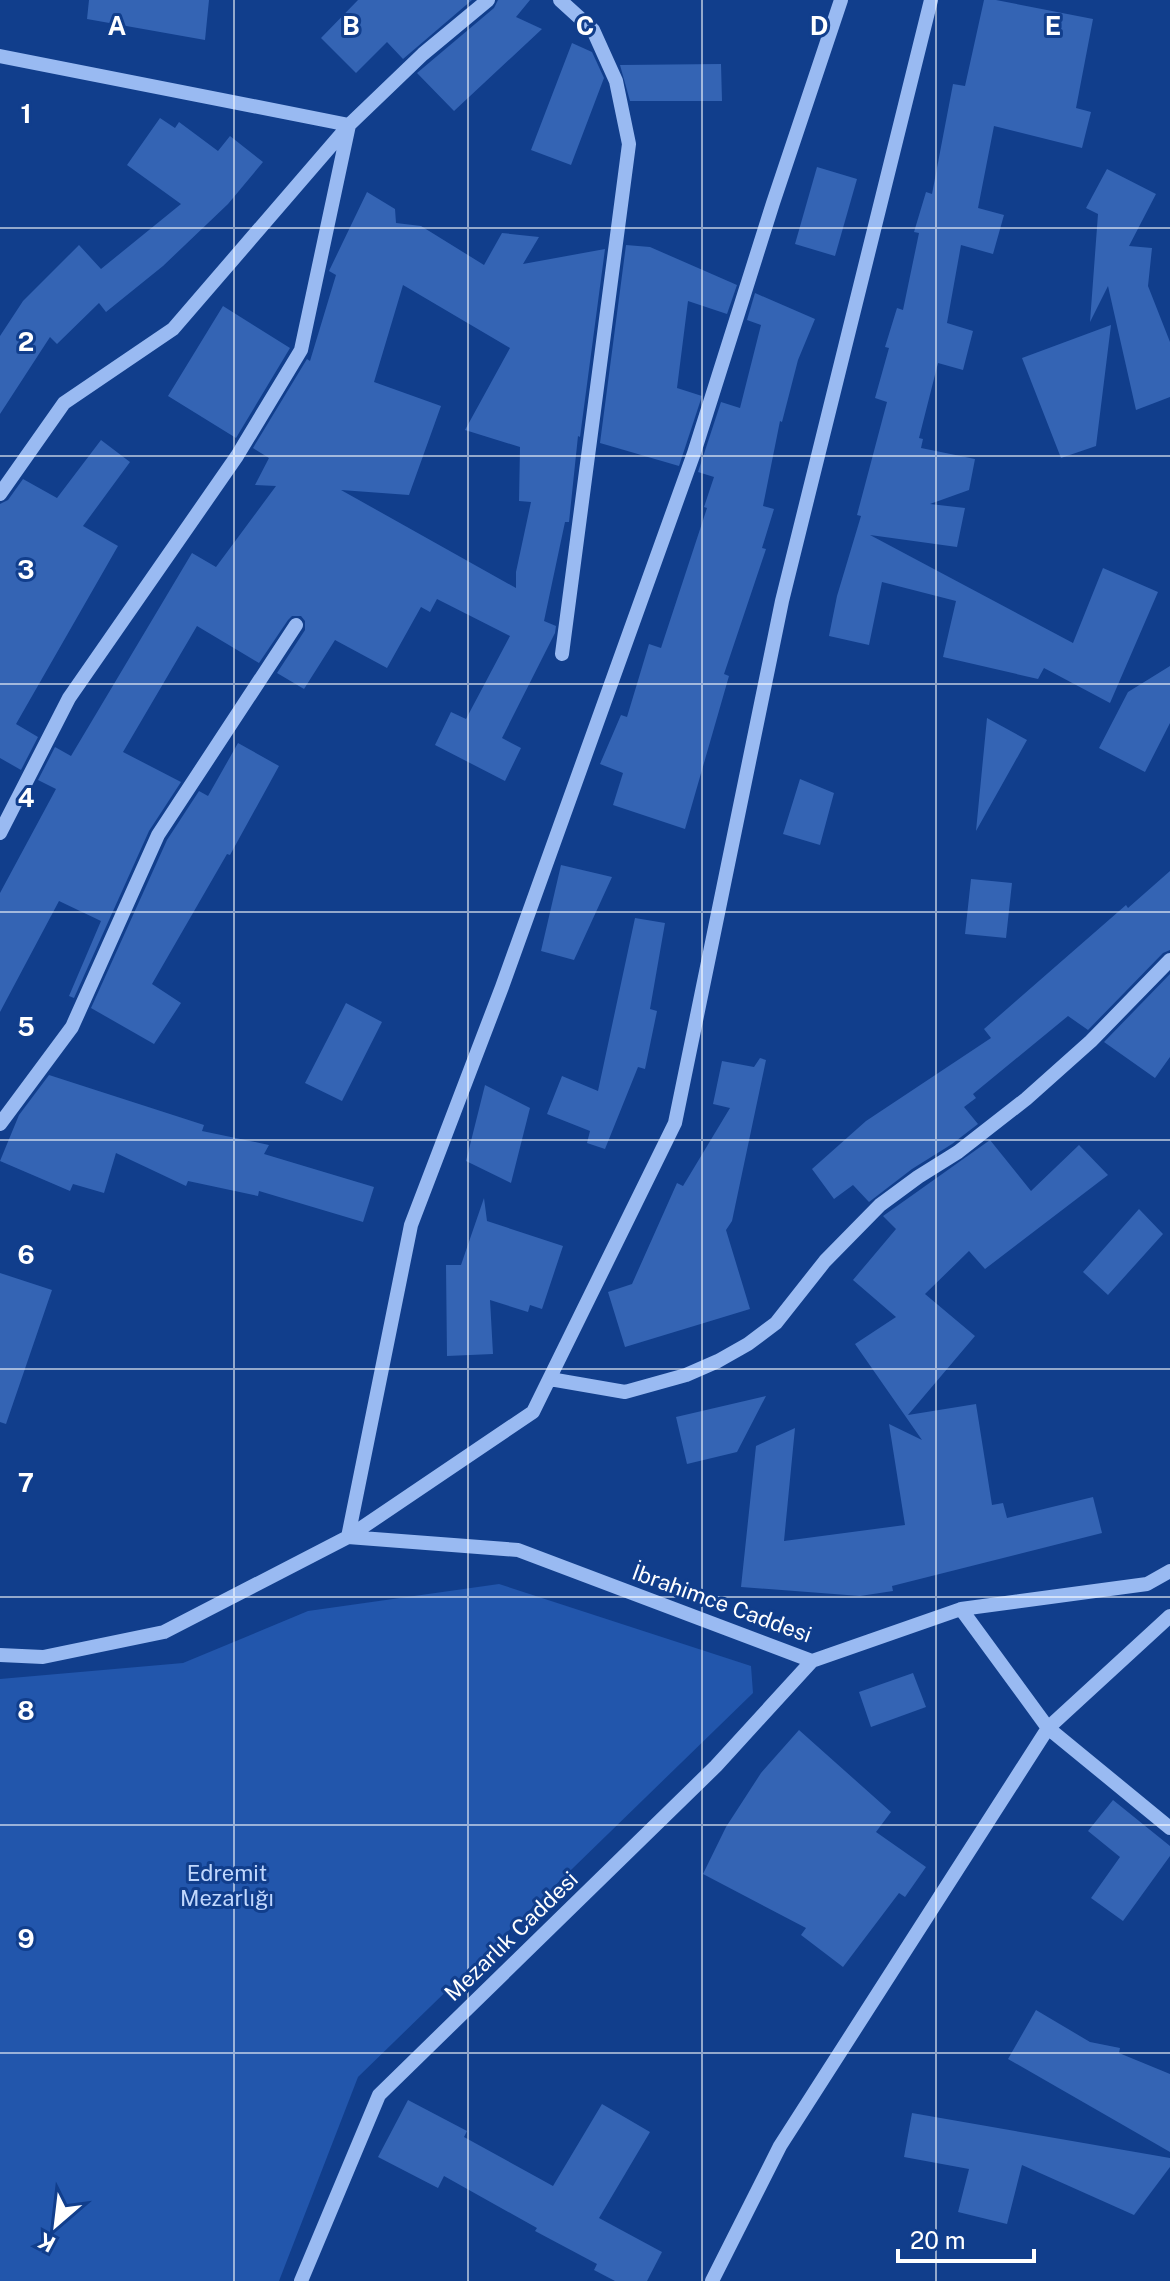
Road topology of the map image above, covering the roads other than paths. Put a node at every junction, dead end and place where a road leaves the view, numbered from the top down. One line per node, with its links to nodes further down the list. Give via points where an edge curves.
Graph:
1 (488, 0): 6 (street)
2 (560, 0): 9 (street, via 593,30 616,81 629,144)
3 (841, 0): 14 (street, via 694,453 411,1225)
4 (931, 0): 13 (street, via 782,601 675,1123)
5 (0, 56): 6 (street)
6 (349, 125): 7 (street, via 173,329 64,403); 10 (street, via 301,350 237,456 69,698)
7 (0, 494)
8 (296, 625): 12 (street, via 158,835 72,1027)
9 (562, 654)
10 (0, 833)
11 (1170, 960): 13 (street, via 1026,1099 880,1205 835,1249 776,1323 748,1344 686,1375 625,1392)
12 (0, 1124)
13 (550, 1379): 14 (street, via 533,1412)
14 (348, 1537): 18 (street, via 164,1632 43,1657); 19 (street, İbrahimce Caddesi, via 518,1550)
15 (1170, 1571): 16 (street, İbrahimce Caddesi, via 1147,1584)
16 (961, 1609): 19 (street, İbrahimce Caddesi); 20 (street)
17 (1170, 1616): 20 (street)
18 (0, 1655)
19 (812, 1661): 22 (street, Mezarlık Caddesi, via 716,1766 379,2095)
20 (1048, 1728): 21 (street); 23 (street, via 780,2146)
21 (1170, 1828)
22 (301, 2281)
23 (712, 2281)

